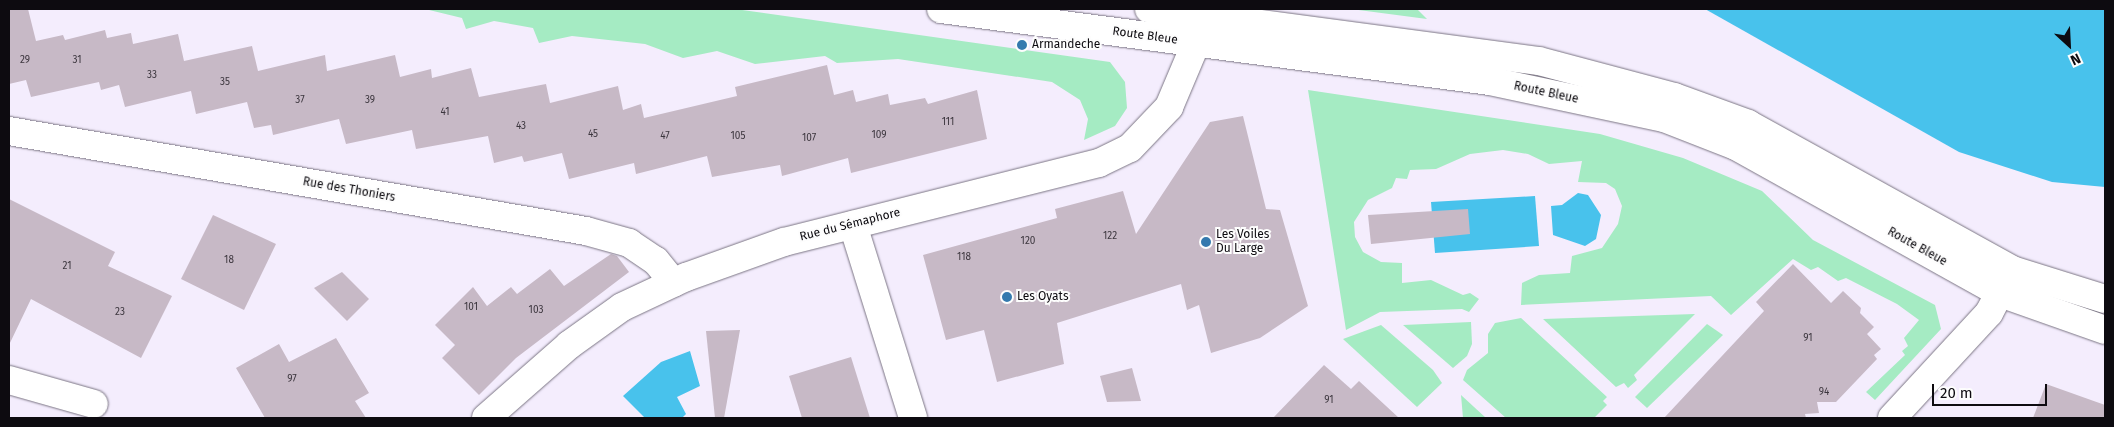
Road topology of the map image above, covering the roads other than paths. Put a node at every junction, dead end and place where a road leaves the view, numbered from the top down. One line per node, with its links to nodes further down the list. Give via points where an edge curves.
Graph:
1 (941, 9): 3 (street, Route Bleue)
2 (1149, 9): 3 (street, Route Bleue)
3 (1198, 30): 5 (street, Rue du Sémaphore, via 1169,108 1130,148 1100,163); 6 (street, Route Bleue, via 1539,61 1674,97 1748,124)
4 (9, 131): 7 (street, Rue des Thoniers, via 586,231 629,243 656,260)
5 (853, 224): 7 (street, Rue du Sémaphore, via 784,242); 13 (street)
6 (2006, 282): 8 (street, Route Bleue); 9 (street, Route Bleue); 14 (street, via 1989,313)
7 (674, 283): 12 (street, Rue du Sémaphore, via 622,307 592,328)
8 (2105, 299)
9 (2105, 330)
10 (9, 380): 11 (street)
11 (94, 404)
12 (486, 418)
13 (913, 418)
14 (1892, 418)

